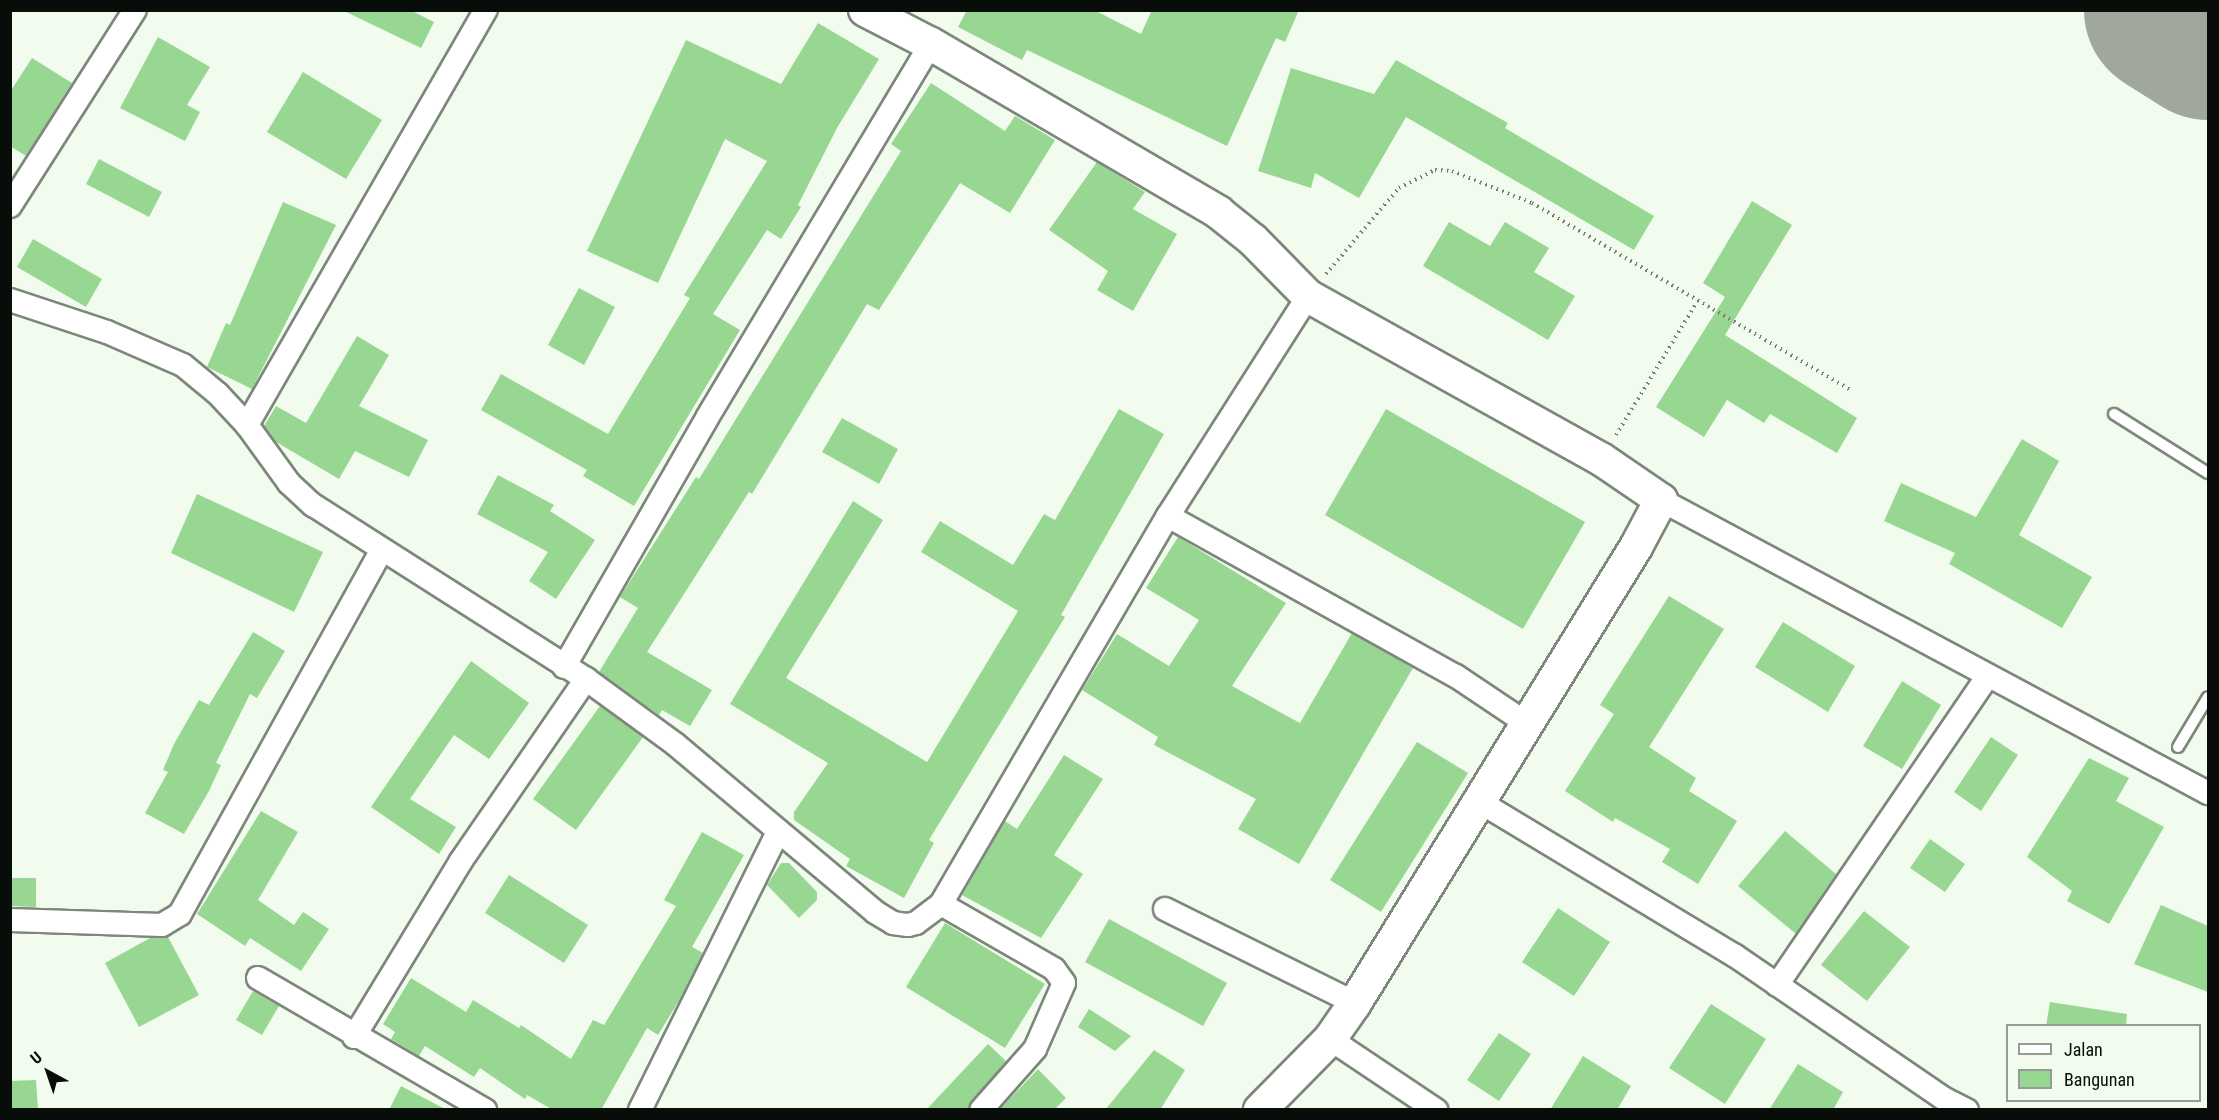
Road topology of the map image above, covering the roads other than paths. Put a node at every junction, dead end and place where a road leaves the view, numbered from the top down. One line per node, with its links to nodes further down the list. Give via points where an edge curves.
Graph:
1 (135, 10): 5 (street)
2 (486, 10): 9 (street)
3 (865, 10): 4 (street)
4 (931, 44): 6 (street, via 1218,212 1253,240); 14 (street, via 707,418)
5 (10, 206)
6 (1308, 296): 11 (street, via 1601,459); 12 (street)
7 (10, 300): 9 (street, via 107,332 183,365)
8 (2114, 414): 10 (lane)
9 (247, 425): 13 (street, via 288,483 312,505)
10 (2208, 472)
11 (1661, 500): 15 (street); 18 (street)
12 (1168, 516): 18 (street, via 1447,671); 23 (street)
13 (381, 551): 14 (street); 25 (street, via 180,914 162,925)
14 (564, 667): 16 (street)
15 (1988, 676): 20 (street); 27 (street)
16 (586, 679): 22 (street, via 675,744); 29 (street, via 461,861)
17 (2208, 697): 19 (lane)
18 (1526, 723): 21 (street)
19 (2178, 747)
20 (2208, 793)
21 (1480, 802): 27 (street); 28 (street)
22 (778, 832): 23 (street, via 893,923 916,923); 32 (street)
23 (941, 904): 33 (street, via 1054,969 1064,983 1035,1049)
24 (1166, 909): 28 (street)
25 (10, 920)
26 (258, 978): 29 (street)
27 (1777, 984): 36 (street, via 1943,1098)
28 (1355, 1003): 30 (street)
29 (354, 1037): 31 (street)
30 (1330, 1038): 34 (street); 35 (street)
31 (485, 1110)
32 (640, 1110)
33 (981, 1110)
34 (1260, 1110)
35 (1436, 1110)
36 (1967, 1110)

